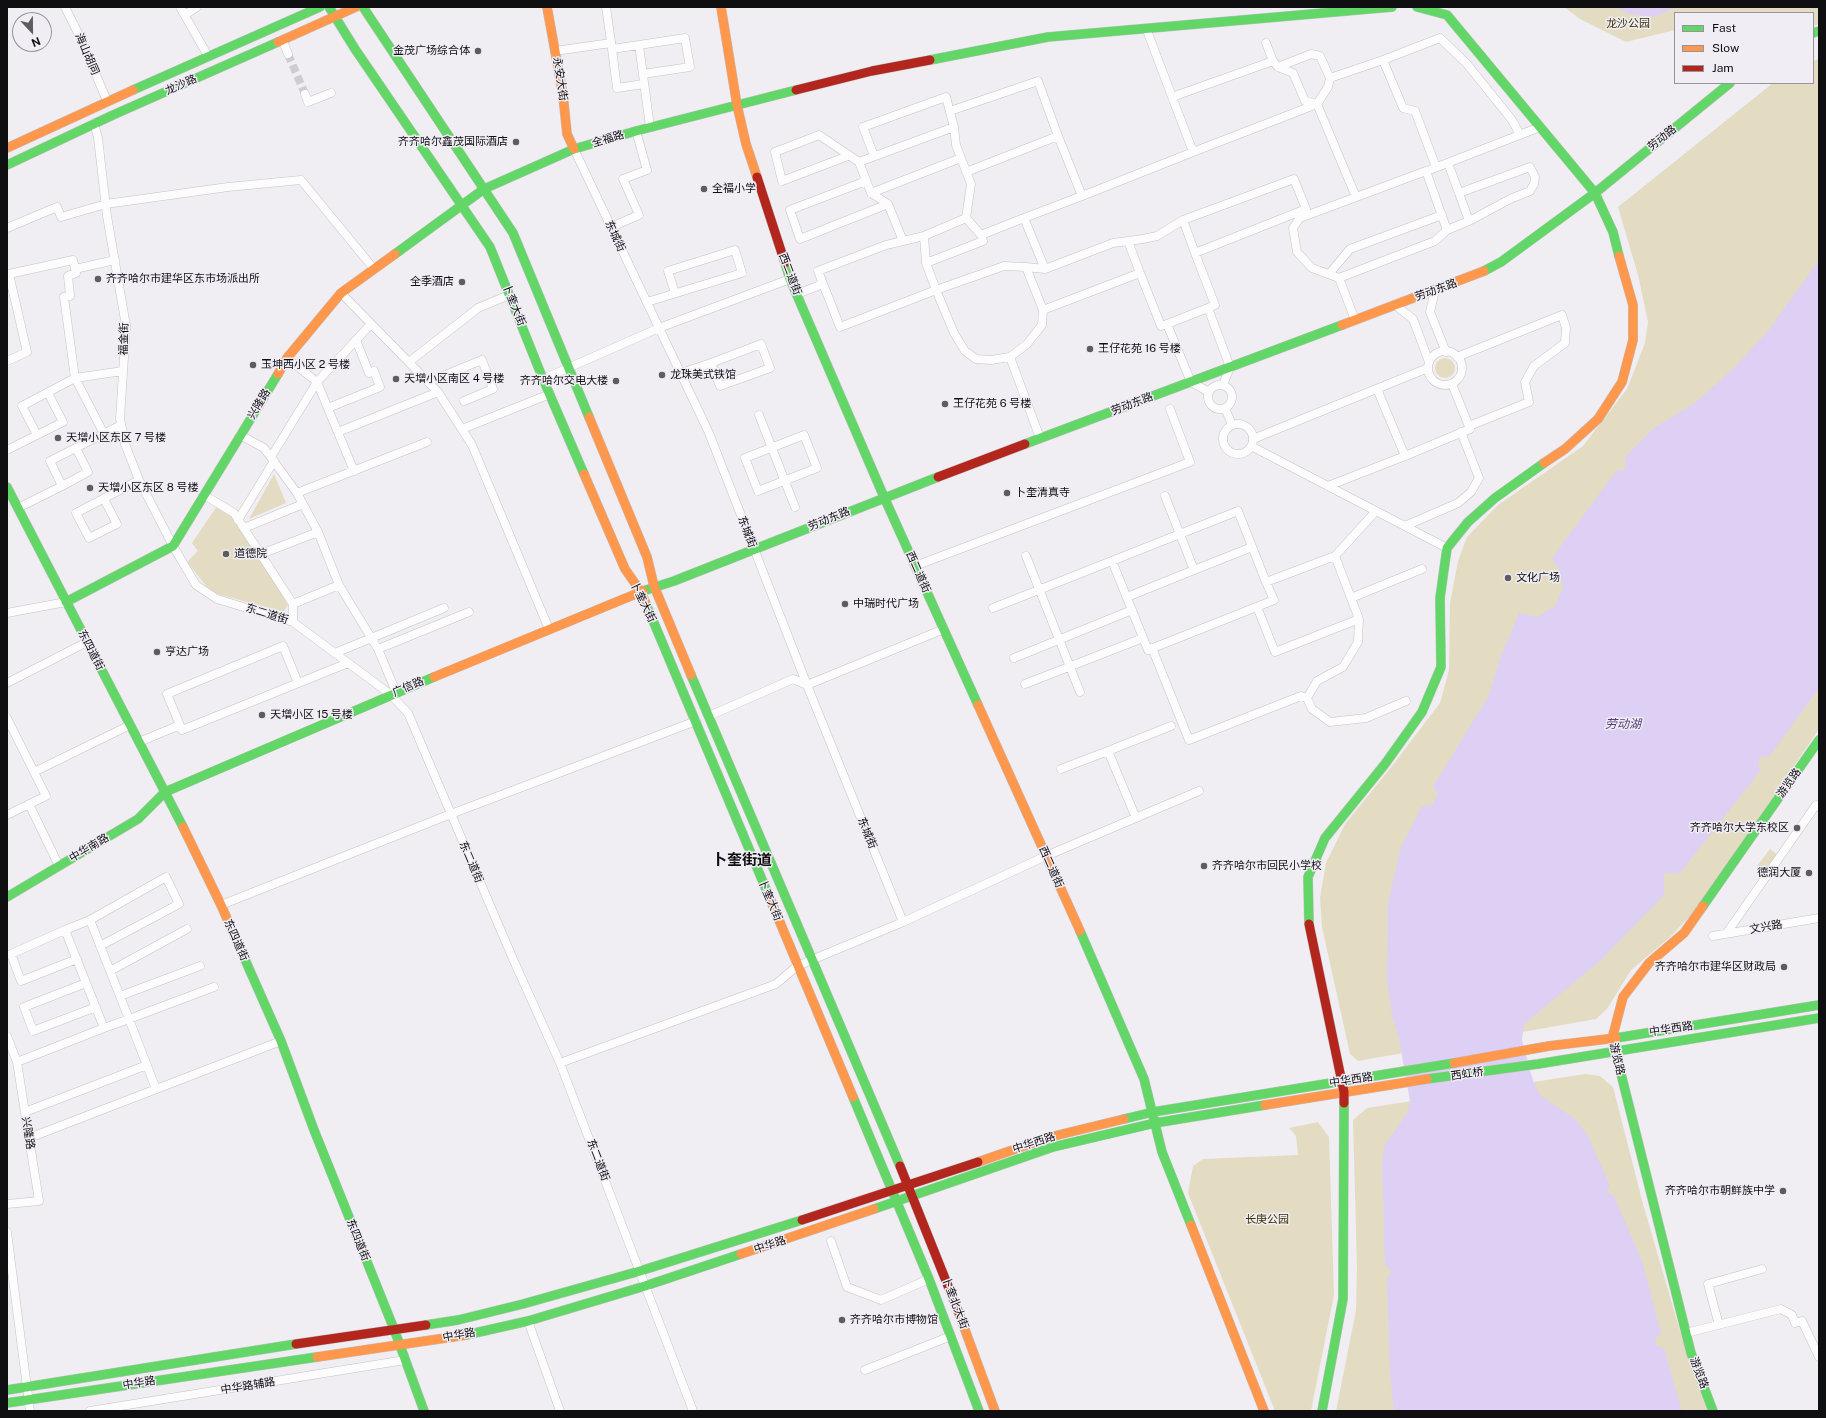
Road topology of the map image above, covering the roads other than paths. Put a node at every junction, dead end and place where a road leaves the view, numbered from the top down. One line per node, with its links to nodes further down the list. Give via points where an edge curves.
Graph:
1 (65, 7): 33 (street, 海山胡同)
2 (180, 7): 14 (street)
3 (197, 7): 14 (street)
4 (320, 7): 23 (main road, 龙沙路)
5 (329, 7): 15 (main road, 卜奎大街)
6 (356, 7): 15 (main road, 龙沙路)
7 (363, 7): 57 (main road, 卜奎大街)
8 (547, 7): 21 (main road, 永安大街)
9 (606, 7): 20 (street)
10 (721, 7): 35 (main road, 西二道街)
11 (1392, 7): 13 (main road, 全福路)
12 (1417, 7): 40 (main road, via 1447,15)
13 (1314, 10): 16 (main road, 全福路)
14 (185, 15): 23 (street)
15 (335, 18): 17 (main road, 龙沙路); 65 (main road, 卜奎大街)
16 (1146, 28): 32 (street); 35 (main road, 全福路, via 1048,37 872,71)
17 (283, 40): 22 (street); 37 (main road, 龙沙路)
18 (1266, 43): 25 (street)
19 (639, 45): 20 (street); 26 (street); 26 (street, via 685,38 690,66)
20 (612, 46): 21 (street); 28 (street, via 617,88)
21 (555, 51): 45 (main road, 永安大街, via 567,134)
22 (288, 54)
23 (208, 56): 33 (main road, 龙沙路)
24 (1383, 60): 27 (street); 42 (street, via 1440,38 1472,70 1512,120); 53 (street, via 1403,108 1415,111)
25 (1275, 64): 27 (street, via 1311,54 1320,56); 32 (street); 34 (street, via 1293,73 1305,101)
26 (643, 74): 28 (street)
27 (1330, 78): 34 (street, via 1328,87)
28 (644, 84): 38 (street)
29 (1729, 84): 60 (main road, 劳动路)
30 (331, 93): 31 (street, via 308,102)
31 (305, 94)
32 (1172, 97): 46 (street)
33 (107, 101): 44 (main road, 龙沙路)
34 (1317, 104): 46 (street); 62 (street)
35 (737, 106): 38 (main road, 全福路); 90 (main road, 西二道街, via 746,144)
36 (950, 111): 39 (street); 43 (street, via 1038,81); 48 (street, via 946,97 863,127)
37 (94, 123): 52 (main road, 龙沙路); 63 (street, 福金街)
38 (650, 127): 41 (main road, 全福路)
39 (954, 127): 48 (street); 49 (street, via 956,145)
40 (1540, 128): 42 (street); 60 (main road)
41 (636, 131): 45 (main road, 全福路); 73 (street, via 647,170 622,179 639,215)
42 (1520, 135): 51 (street)
43 (1058, 136): 55 (street); 61 (street)
44 (7, 148)
45 (574, 149): 57 (main road, 全福路); 73 (street, 东城街)
46 (1193, 152): 61 (street)
47 (848, 156): 47 (street, via 819,135 775,152 782,181); 50 (street)
48 (874, 156): 50 (street)
49 (961, 158): 55 (street); 58 (street)
50 (859, 162): 56 (street)
51 (1448, 163): 53 (street); 59 (street)
52 (7, 165)
53 (1436, 167): 54 (street)
54 (1426, 171): 62 (street); 67 (street)
55 (966, 172): 68 (street, via 971,184)
56 (866, 181): 58 (street); 64 (street, via 790,210 800,239)
57 (484, 189): 65 (main road, 全福路); 115 (main road, 卜奎大街, via 513,233)
58 (871, 193): 64 (street)
59 (1459, 193): 72 (street); 72 (street, via 1530,167 1535,177 1530,191)
60 (1594, 193): 93 (main road, 劳动东路, via 1501,262 1474,276); 175 (main road, via 1613,232 1633,305 1633,340 1622,382 1598,419 1565,449 1494,498 1468,522)
61 (1082, 196): 69 (street)
62 (1356, 197): 70 (street)
63 (106, 204): 74 (street, via 61,217 57,207); 81 (street, 福金街); 85 (street, via 228,187 302,180)
64 (888, 204): 78 (street)
65 (461, 205): 85 (main road, 兴隆路); 97 (main road, 卜奎大街, via 490,247)
66 (1306, 210): 70 (street); 71 (street, via 1294,179); 80 (street)
67 (1442, 215): 75 (street); 88 (street, via 1350,249)
68 (966, 218): 76 (street); 77 (street)
69 (1024, 218): 76 (street); 86 (street)
70 (1300, 218): 88 (street, via 1293,228 1297,252 1312,268)
71 (1183, 220): 79 (street, via 1157,236); 80 (street)
72 (1469, 221): 75 (street)
73 (611, 227): 98 (street, 东城街)
74 (7, 228)
75 (1448, 230): 89 (street, via 1435,241)
76 (981, 235): 82 (street, via 983,241)
77 (924, 236): 78 (street); 82 (street)
78 (903, 241): 91 (street, via 818,271)
79 (1128, 241): 86 (street, via 1113,243); 87 (street)
80 (1195, 253): 100 (street, via 1215,305)
81 (115, 260): 84 (street); 117 (street, 福金街, via 126,326)
82 (926, 263): 92 (street)
83 (1026, 267): 86 (street); 92 (street, via 1004,266); 101 (street)
84 (75, 268): 111 (street, via 73,260 9,274 27,352); 119 (street, via 76,274 68,276 70,296 64,297)
85 (374, 269): 94 (main road, 兴隆路)
86 (1045, 269)
87 (1140, 273): 101 (street); 104 (street, via 1160,326)
88 (1329, 274): 89 (street)
89 (1339, 278): 102 (street)
90 (790, 279): 96 (main road, 西二道街); 105 (street)
91 (823, 284): 92 (street, via 840,327); 96 (street)
92 (936, 290): 108 (street, via 954,334 965,351 976,359)
93 (1435, 290): 99 (main road, 劳动东路); 107 (street, via 1430,312)
94 (341, 293): 103 (street); 110 (main road, 兴隆路)
95 (675, 293): 95 (street, via 742,273 735,250 668,271); 98 (street)
96 (797, 294): 162 (main road, 西二道街)
97 (510, 295): 112 (street, via 478,308); 120 (main road, 卜奎大街)
98 (647, 302): 105 (street, 东城街)
99 (1395, 305): 102 (main road, 劳动东路); 114 (street, via 1413,319)
100 (1208, 308): 104 (street); 116 (street)
101 (1043, 310): 108 (street, via 1042,325 1028,344)
102 (1355, 320): 116 (main road, 劳动东路)
103 (371, 324): 106 (street); 112 (street)
104 (1167, 324): 123 (street)
105 (659, 328): 115 (street); 118 (street, 东城街)
106 (356, 340): 121 (street); 132 (street, via 369,373 374,371 380,387)
107 (1446, 352): 109 (street); 114 (street, via 1434,356)
108 (1010, 357): 145 (street)
109 (1458, 357): 124 (street, via 1462,373); 138 (street, via 1562,315 1566,328 1565,343 1534,366 1525,382 1529,402)
110 (287, 358): 121 (street); 144 (main road, 兴隆路)
111 (7, 361)
112 (409, 362): 122 (street)
113 (711, 363): 113 (street, via 761,344 770,368 720,386); 118 (street)
114 (1429, 365): 124 (street, via 1430,377 1434,382); 126 (street)
115 (568, 367): 120 (street); 186 (main road, 卜奎大街, via 647,557)
116 (1230, 367): 123 (main road, 劳动东路); 125 (street)
117 (123, 371): 119 (street); 136 (street, 福金街)
118 (681, 373): 176 (street, 东城街, via 709,433)
119 (75, 378): 129 (street); 142 (street)
120 (544, 379): 130 (main road, 卜奎大街)
121 (317, 382): 132 (street); 152 (street)
122 (428, 382): 127 (street); 131 (street, via 482,360 493,389)
123 (1191, 382): 128 (street); 145 (main road, 劳动东路)
124 (1452, 384): 138 (street)
125 (1223, 385): 128 (street, via 1215,385); 133 (street, via 1230,390 1232,398)
126 (1377, 389): 147 (street); 151 (street)
127 (438, 392): 139 (street); 140 (street)
128 (1209, 392): 133 (street, via 1211,405 1217,409)
129 (48, 393): 143 (street, via 22,406); 143 (street, via 63,422)
130 (550, 394): 139 (street); 188 (main road, 卜奎大街, via 625,569)
131 (464, 401)
132 (328, 408): 140 (street)
133 (1225, 408): 137 (street)
134 (1170, 409): 181 (street, via 1190,462)
135 (759, 415): 149 (street)
136 (121, 425): 142 (street); 154 (street, 福金街, via 124,444)
137 (1232, 425): 147 (street, via 1248,427); 147 (street, via 1223,434 1226,448 1234,454 1240,454)
138 (1469, 426): 141 (street, via 1470,429)
139 (462, 429): 201 (street, via 472,445)
140 (338, 432): 153 (street)
141 (1461, 432): 151 (street); 169 (street, via 1479,478 1471,492 1458,502)
142 (104, 434): 148 (street)
143 (37, 435): 150 (street)
144 (240, 435): 152 (street, via 264,448); 160 (main road, 兴隆路)
145 (1040, 438): 162 (main road, 劳动东路)
146 (427, 442): 153 (street)
147 (1252, 442): 157 (street)
148 (76, 448): 156 (street, via 88,472); 156 (street, via 50,461)
149 (772, 448): 155 (street); 155 (street, via 745,458 758,491); 155 (street, via 804,435 817,468)
150 (7, 450)
151 (1405, 456): 157 (street)
152 (272, 459): 159 (street); 168 (street)
153 (354, 470): 159 (street)
154 (139, 480): 163 (street); 173 (street, 福金街)
155 (785, 481): 165 (street)
156 (62, 486): 166 (street)
157 (1328, 486): 167 (street)
158 (7, 487): 166 (main road, 东四道街)
159 (298, 493): 164 (street)
160 (204, 495): 168 (street, via 234,514); 173 (main road, 兴隆路)
161 (1165, 496): 172 (street)
162 (884, 497): 176 (main road, 劳动东路); 181 (main road, 西二道街)
163 (104, 499): 163 (street, via 76,513 89,538 117,524)
164 (303, 504): 170 (street); 171 (street)
165 (796, 507)
166 (18, 508): 191 (main road, 东四道街)
167 (1376, 511): 169 (street); 179 (street)
168 (238, 520): 170 (street)
169 (1404, 526): 175 (street)
170 (244, 528): 177 (street)
171 (318, 532): 177 (street); 185 (street)
172 (1180, 534): 174 (street, via 1238,511); 180 (street); 183 (street)
173 (173, 546): 191 (main road); 200 (street, 东二道街, via 196,585 217,599)
174 (1252, 547): 183 (street); 184 (street)
175 (1447, 548): 272 (main road, via 1440,598 1441,667 1422,712 1386,764 1325,838 1308,877 1308,920)
176 (754, 549): 186 (main road, 劳动东路, via 674,581); 216 (street, 东城街)
177 (261, 554): 192 (street)
178 (1026, 556): 187 (street)
179 (1335, 556): 184 (street); 190 (street)
180 (1112, 561): 187 (street); 189 (street)
181 (915, 566): 202 (main road, 西二道街)
182 (1422, 569): 190 (street)
183 (1194, 570): 189 (street)
184 (1266, 582): 193 (street, via 1274,600)
185 (339, 585): 192 (street); 203 (street)
186 (654, 586): 188 (main road, 广信路); 221 (main road, 卜奎大街)
187 (1040, 589): 195 (street); 205 (street)
188 (641, 592): 201 (main road, 广信路); 223 (main road, 卜奎大街)
189 (1127, 596): 196 (street)
190 (1351, 598): 199 (street)
191 (66, 602): 198 (street); 206 (main road, 东四道街)
192 (293, 604): 200 (street)
193 (1257, 607): 199 (street, via 1274,652); 207 (street)
194 (444, 608): 203 (street)
195 (993, 608)
196 (1132, 610): 204 (street); 205 (street)
197 (469, 612): 208 (street)
198 (7, 613)
199 (1359, 619): 219 (street, via 1358,642 1343,667 1316,681)
200 (293, 622): 209 (street, 东二道街)
201 (549, 629): 218 (main road, 广信路)
202 (944, 629): 216 (street); 239 (main road, 西二道街)
203 (371, 638): 208 (street); 209 (street)
204 (1144, 638): 207 (street, via 1148,650); 212 (street)
205 (1060, 640): 210 (street); 212 (street)
206 (87, 642): 213 (street); 224 (main road, 东四道街)
207 (1152, 648): 219 (street, via 1189,740 1301,696)
208 (378, 649): 218 (street)
209 (335, 653): 211 (street, 东二道街)
210 (1014, 658)
211 (348, 663): 214 (street); 218 (street, 东二道街)
212 (1070, 666): 215 (street); 217 (street)
213 (7, 683)
214 (298, 683): 225 (street, via 182,730); 225 (street, via 283,646 167,694)
215 (1025, 684)
216 (807, 685): 221 (street, via 793,679); 245 (street, 东城街)
217 (1080, 692)
218 (393, 693): 233 (main road, 广信路); 236 (street, 东二道街, via 408,713)
219 (1307, 698): 220 (street, via 1312,709 1330,722 1366,718)
220 (1406, 702)
221 (709, 716): 252 (main road, 卜奎大街)
222 (7, 718): 231 (street)
223 (696, 721): 236 (street); 254 (main road, 卜奎大街)
224 (130, 725): 228 (main road, 东四道街); 231 (street)
225 (180, 725): 228 (street)
226 (1171, 726): 229 (street)
227 (1819, 740): 265 (main road, 游览路, via 1684,934 1649,962 1623,997)
228 (138, 742): 233 (main road, 东四道街)
229 (1108, 750): 230 (street); 238 (street)
230 (1061, 770)
231 (34, 772): 234 (street, via 46,796)
232 (1199, 791): 238 (street)
233 (165, 792): 240 (main road, 中华南路, via 138,819); 242 (main road, 东四道街)
234 (29, 804): 237 (street); 240 (street)
235 (1819, 807): 248 (street, via 1816,805)
236 (451, 814): 242 (street); 269 (street, 东二道街)
237 (7, 815)
238 (1136, 818): 239 (street)
239 (1046, 856): 245 (street); 277 (main road, 西二道街, via 1141,1072)
240 (59, 866): 241 (main road, 中华南路)
241 (7, 897)
242 (221, 905): 266 (main road, 东四道街)
243 (1819, 918): 248 (street, 文兴路)
244 (90, 920): 247 (street); 250 (street); 250 (street, via 166,878 179,904)
245 (903, 922): 252 (street)
246 (187, 929): 255 (street)
247 (65, 930): 251 (street); 251 (street, via 11,954 21,981)
248 (1726, 934): 249 (street, 文兴路)
249 (1713, 936)
250 (100, 946): 255 (street)
251 (77, 959): 256 (street)
252 (811, 960): 254 (street); 280 (main road, 卜奎大街)
253 (200, 966): 258 (street)
254 (797, 966): 269 (street, via 776,984); 281 (main road, 卜奎大街)
255 (110, 971): 258 (street)
256 (86, 983): 260 (street); 260 (street, via 24,1007 34,1031)
257 (214, 987): 262 (street)
258 (120, 996): 262 (street)
259 (1819, 1005): 265 (main road, 中华西路)
260 (96, 1007): 263 (street)
261 (1819, 1018): 267 (main road, 中华西路)
262 (129, 1019): 263 (street); 271 (street)
263 (104, 1028): 268 (street)
264 (7, 1036): 268 (street, 兴隆路)
265 (1612, 1039): 267 (main road, 游览路); 272 (main road, 中华西路, via 1549,1046)
266 (281, 1041): 274 (street); 293 (main road, 东四道街)
267 (1615, 1052): 270 (main road, 中华西路); 294 (main road, 游览路)
268 (17, 1062): 276 (street, 兴隆路)
269 (560, 1063): 288 (street, 东二道街)
270 (1538, 1064): 273 (main road, 西虹桥)
271 (146, 1065): 274 (street); 276 (street)
272 (1342, 1082): 275 (main road); 277 (main road, 中华西路)
273 (1397, 1083): 275 (main road, 中华西路)
274 (156, 1089): 279 (street)
275 (1344, 1092): 278 (main road, 中华西路); 313 (main road, via 1343,1299)
276 (25, 1112): 279 (street, 兴隆路)
277 (1153, 1112): 278 (main road, 西二道街); 280 (main road, 中华西路, via 1050,1137)
278 (1155, 1123): 282 (main road, 中华西路, via 1053,1147); 312 (main road, 西二道街, via 1162,1152)
279 (29, 1138): 284 (street, 兴隆路, via 39,1201)
280 (908, 1186): 281 (main road, 中华西路); 282 (main road, 卜奎大街)
281 (892, 1191): 283 (main road, 卜奎大街); 288 (main road, 中华路)
282 (912, 1197): 283 (main road, 中华西路); 311 (main road, 卜奎北大街, via 966,1331)
283 (896, 1202): 289 (main road, 卜奎北大街); 290 (main road, 中华路)
284 (7, 1204)
285 (7, 1232): 301 (street)
286 (831, 1241): 289 (street, via 847,1287 881,1300)
287 (1762, 1269): 292 (street, via 1708,1284)
288 (640, 1271): 290 (street, 东二道街); 293 (main road, 中华路, via 458,1320)
289 (929, 1279): 295 (main road, 卜奎北大街)
290 (645, 1286): 291 (main road, 中华路); 309 (street, 东二道街)
291 (528, 1321): 297 (main road, 中华路, via 461,1336); 308 (street)
292 (1719, 1325): 294 (street); 296 (street, via 1781,1309 1792,1315 1795,1323 1802,1321)
293 (394, 1328): 297 (main road, 东四道街); 301 (main road, 中华路)
294 (1686, 1333): 314 (main road, 游览路)
295 (952, 1336): 300 (street); 310 (main road, 卜奎北大街)
296 (1816, 1343): 298 (street)
297 (399, 1344): 299 (main road, 东四道街); 303 (main road, 中华路)
298 (1819, 1357)
299 (405, 1360): 306 (street, 中华路辅路); 307 (main road, 东四道街)
300 (865, 1370)
301 (27, 1387): 302 (main road, 中华路); 303 (street)
302 (7, 1390)
303 (29, 1400): 304 (main road, 中华路); 305 (street)
304 (7, 1403)
305 (30, 1411)
306 (90, 1411)
307 (424, 1411)
308 (560, 1411)
309 (693, 1411)
310 (979, 1411)
311 (994, 1411)
312 (1264, 1411)
313 (1322, 1411)
314 (1713, 1411)

